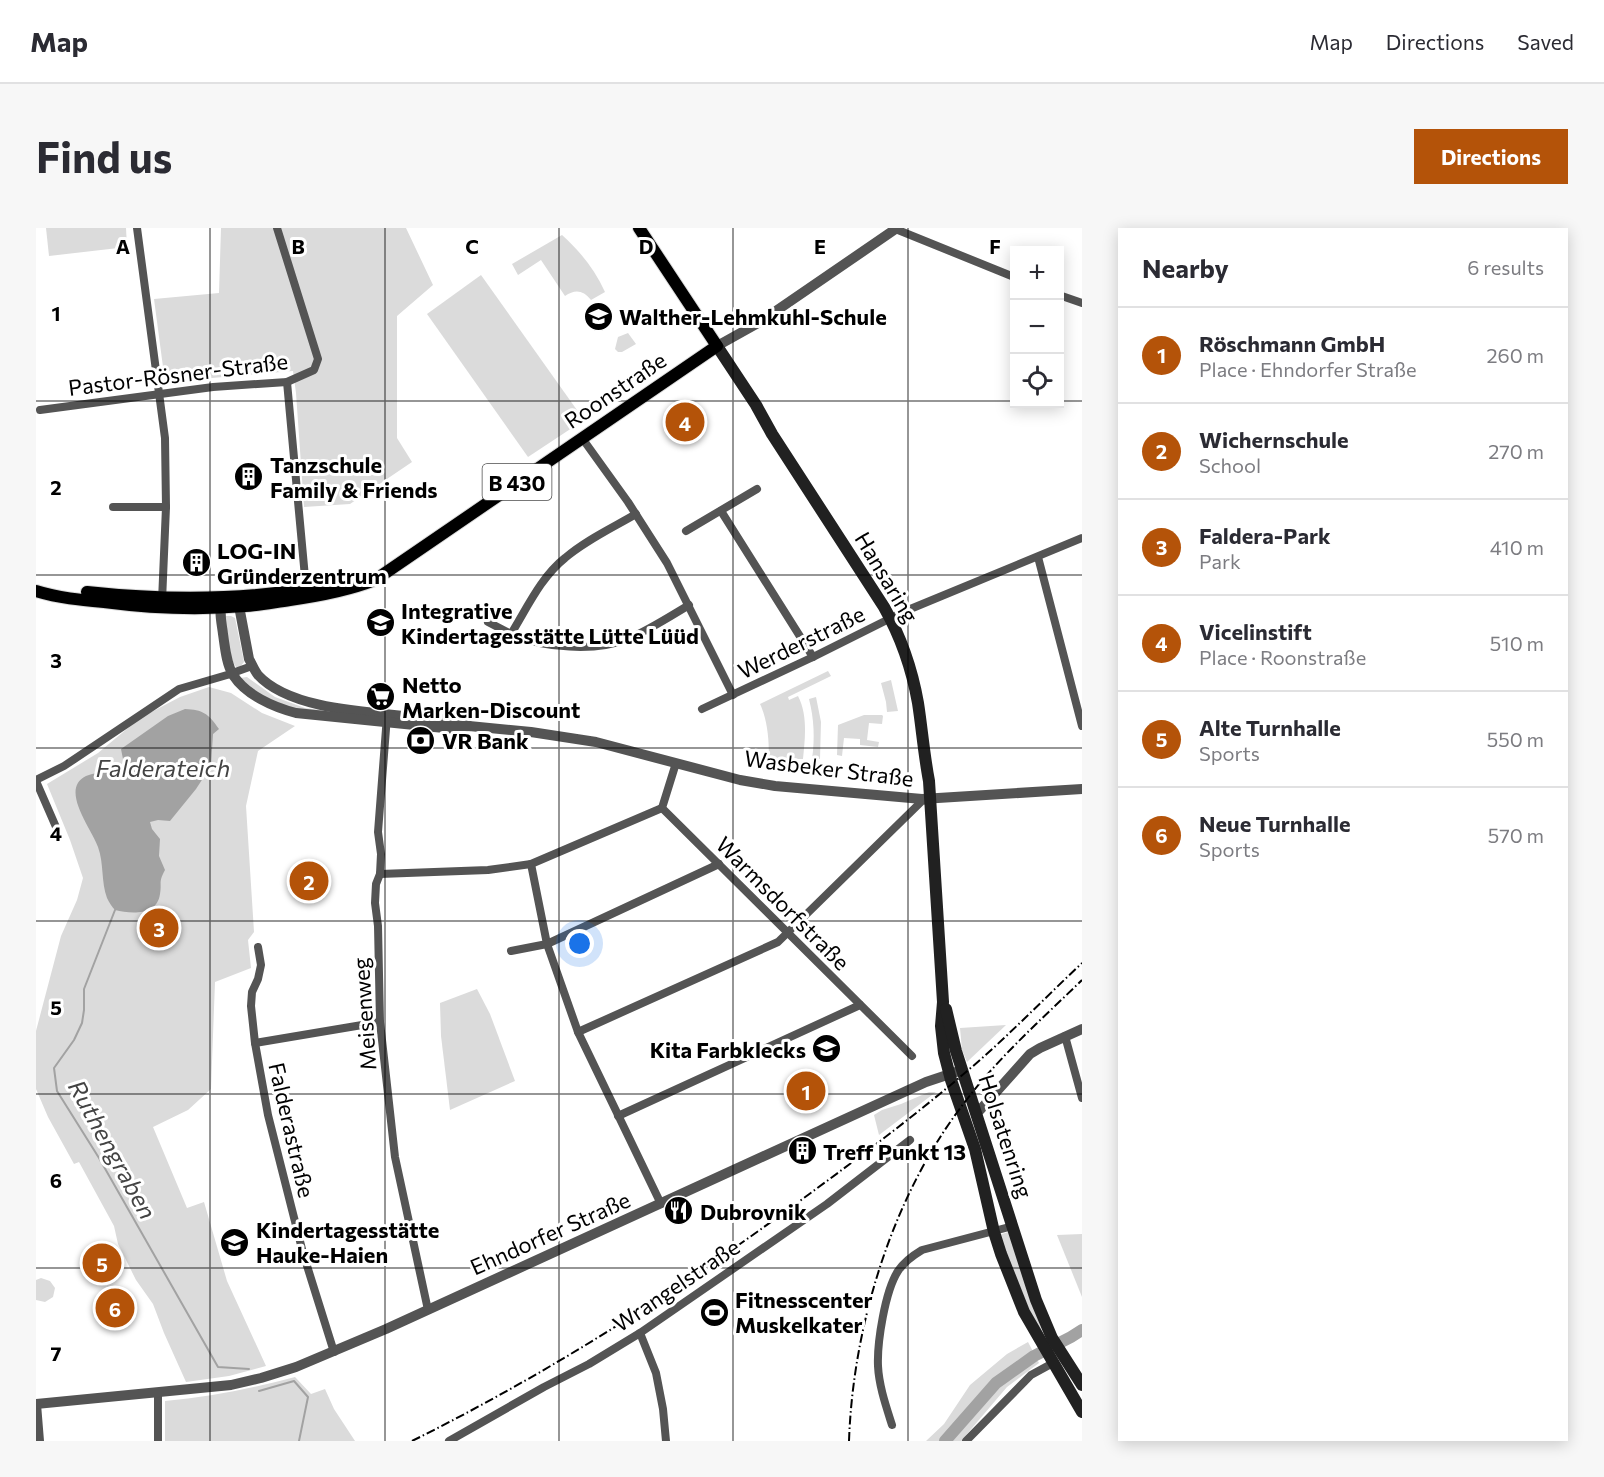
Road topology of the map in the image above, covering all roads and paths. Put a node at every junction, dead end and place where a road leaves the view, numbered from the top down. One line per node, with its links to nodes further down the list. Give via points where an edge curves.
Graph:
1 (137, 228): 10 (street)
2 (277, 228): 9 (street, Pastor-Rösner-Straße, via 318,359 314,370)
3 (639, 228): 8 (main road, Hansaring)
4 (895, 228): 5 (street); 8 (street, Roonstraße, via 760,322)
5 (1010, 275)
6 (1064, 297): 7 (street)
7 (1082, 303)
8 (717, 346): 12 (main road, Roonstraße / B 430); 27 (main road, Hansaring)
9 (287, 382): 10 (street, Pastor-Rösner-Straße); 22 (street)
10 (160, 394): 11 (street, Pastor-Rösner-Straße); 15 (street)
11 (40, 410)
12 (582, 438): 17 (street); 21 (main road, Roonstraße / B 430)
13 (757, 489): 16 (street)
14 (113, 507): 15 (street)
15 (166, 507): 24 (street)
16 (721, 511): 18 (street); 30 (street)
17 (636, 514): 26 (street); 29 (street, via 563,559 548,575)
18 (686, 531)
19 (1082, 538): 20 (street, Werderstraße)
20 (1038, 557): 27 (street, Werderstraße); 36 (street)
21 (389, 570): 22 (main road, Roonstraße / B 430); 25 (main road, Roonstraße / B 430, via 375,580 324,595)
22 (306, 588): 25 (main road, Roonstraße / B 430)
23 (36, 590): 24 (main road, B 430, via 119,604)
24 (162, 602): 25 (main road, B 430)
25 (229, 602): 31 (street); 32 (street, via 227,656)
26 (689, 605): 29 (street, via 616,643 564,647); 33 (street)
27 (890, 618): 30 (street, Werderstraße); 40 (main road, Hansaring, via 914,682)
28 (488, 622): 29 (street)
29 (511, 634)
30 (813, 657): 33 (street, Werderstraße)
31 (252, 666): 32 (street); 35 (street, Wasbeker Straße, via 259,676 289,696)
32 (232, 674): 35 (street, Wasbeker Straße, via 241,685 279,708 313,716); 38 (street, via 179,689)
33 (733, 695): 34 (street, Werderstraße)
34 (702, 709)
35 (387, 718): 37 (street, Wasbeker Straße, via 453,720 469,726 596,742); 45 (street, Meisenweg, via 378,832)
36 (1082, 726)
37 (676, 763): 40 (street, Wasbeker Straße, via 758,784); 41 (street)
38 (36, 781): 42 (street)
39 (1082, 789): 40 (street, Wasbeker Straße)
40 (930, 799): 46 (street, via 922,801); 50 (main road, Hansaring)
41 (662, 808): 43 (street); 44 (street, Warmsdorfstraße)
42 (56, 827)
43 (531, 864): 45 (street, via 488,870); 47 (street)
44 (719, 864): 46 (street, Warmsdorfstraße); 47 (street)
45 (380, 874): 52 (street, Meisenweg, via 375,903)
46 (788, 933): 51 (street, Warmsdorfstraße); 54 (street, via 778,942)
47 (547, 944): 49 (street); 54 (street)
48 (258, 947): 56 (street, Falderastraße, via 261,965 251,1006)
49 (511, 951)
50 (943, 1002): 58 (main road, Hansaring); 59 (main road, Hansaring, via 941,1026)
51 (860, 1005): 57 (street, Warmsdorfstraße); 62 (street)
52 (380, 1022): 56 (street); 68 (street, Meisenweg, via 395,1157)
53 (1082, 1029): 55 (street)
54 (578, 1032): 62 (street)
55 (1065, 1036): 60 (street); 61 (street, via 1026,1058)
56 (255, 1043): 71 (street, Falderastraße, via 268,1115 303,1253)
57 (912, 1056)
58 (963, 1070): 59 (street, Ehndorfer Straße); 61 (main road, Holsatenring)
59 (950, 1074): 64 (street, Ehndorfer Straße, via 887,1099); 65 (main road, Holsatenring, via 975,1149)
60 (1082, 1098)
61 (976, 1113): 66 (main road, Holsatenring)
62 (618, 1116): 64 (street)
63 (910, 1140): 69 (street, Wrangelstraße, via 827,1204)
64 (661, 1204): 68 (street, Ehndorfer Straße)
65 (990, 1213): 66 (street, Holsatenring); 67 (main road, Holsatenring)
66 (1011, 1220): 67 (street, Holsatenring); 70 (main road, Holsatenring)
67 (994, 1232): 70 (main road, Holsatenring, via 1024,1312); 77 (street, via 922,1250 898,1271 878,1353)
68 (428, 1310): 71 (street, Ehndorfer Straße)
69 (640, 1333): 80 (street, Wrangelstraße); 81 (street, via 656,1373)
70 (1047, 1341): 72 (main road, Holsatenring)
71 (334, 1352): 74 (street, Ehndorfer Straße, via 251,1380)
72 (1054, 1357): 73 (main road, Holsatenring); 76 (main road, Holsatenring); 82 (street)
73 (1082, 1385)
74 (158, 1393): 75 (street, Ehndorfer Straße); 79 (street)
75 (36, 1404): 78 (street)
76 (1082, 1412)
77 (892, 1425)
78 (40, 1441)
79 (158, 1441)
80 (449, 1441)
81 (666, 1441)
82 (966, 1441)

